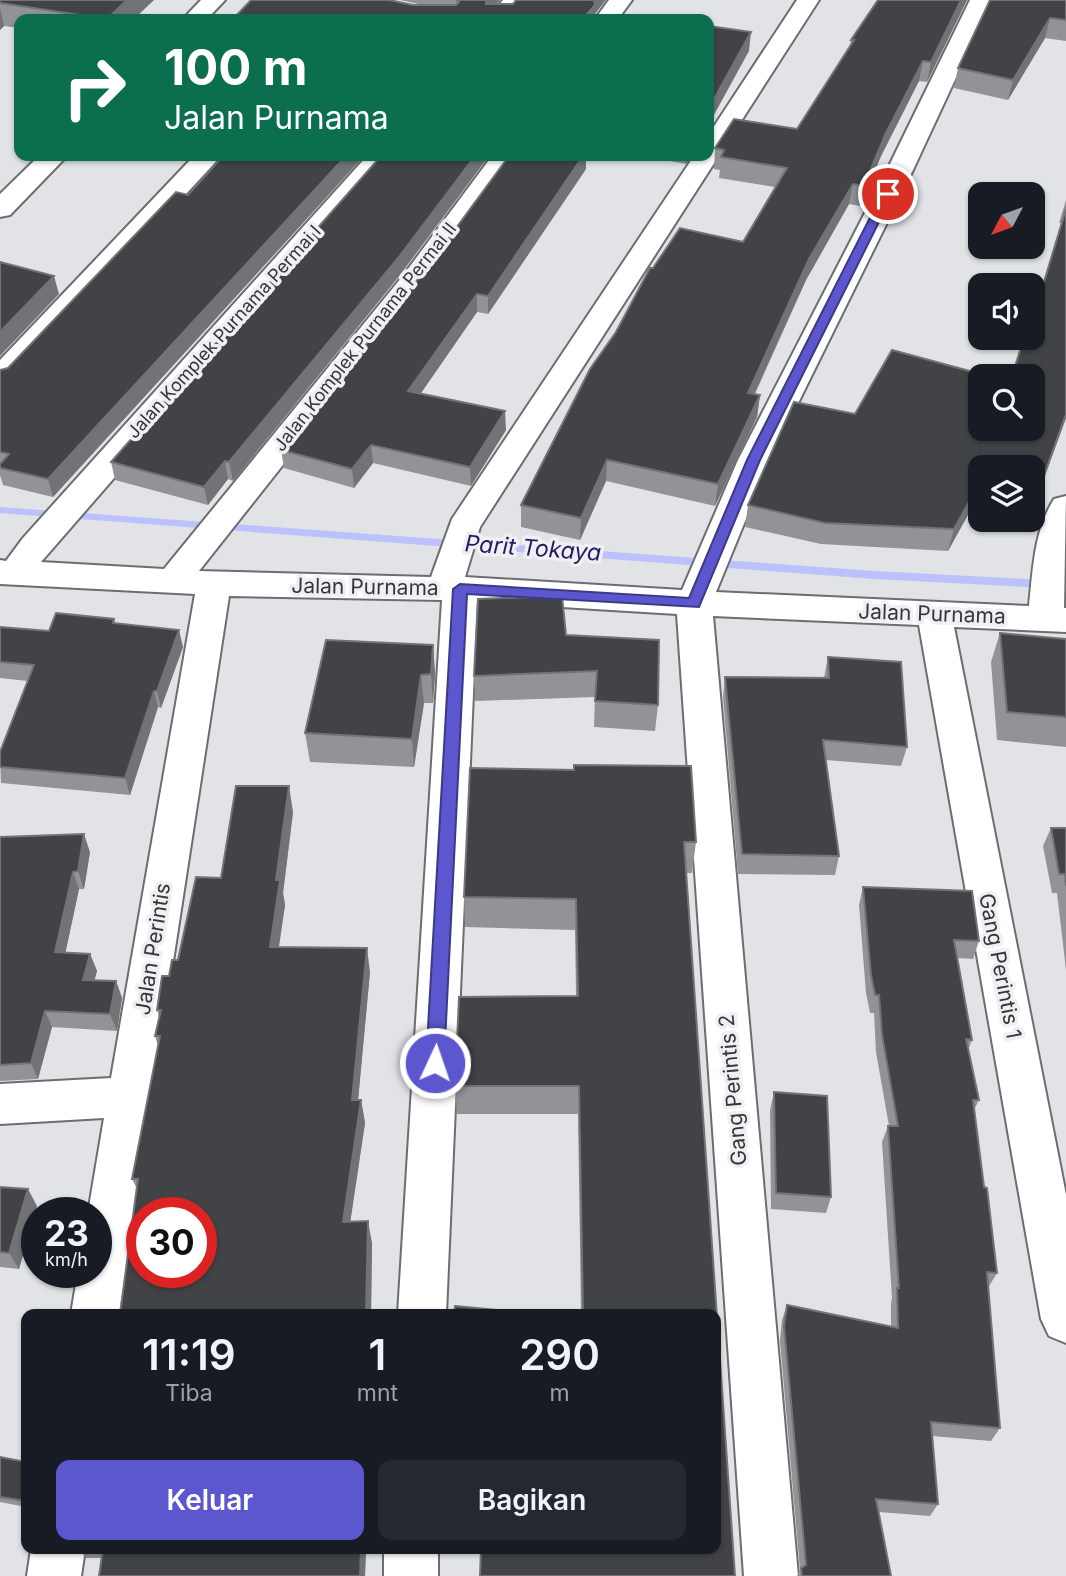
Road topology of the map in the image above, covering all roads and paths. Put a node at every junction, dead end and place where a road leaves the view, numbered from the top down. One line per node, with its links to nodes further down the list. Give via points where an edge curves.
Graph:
1 (214, 0): 6 (street)
2 (515, 0): 7 (street)
3 (621, 0): 8 (street)
4 (808, 0): 9 (street)
5 (981, 0): 23 (street, via 754,460 722,531)
6 (199, 14)
7 (503, 14)
8 (610, 14)
9 (714, 145)
10 (49, 161): 15 (street)
11 (203, 161): 16 (street)
12 (377, 161): 18 (street, Jalan Komplek Purnama Permai I)
13 (501, 161): 19 (street, Jalan Komplek Purnama Permai II, via 412,283 222,517)
14 (703, 161): 20 (street, via 464,527)
15 (0, 209)
16 (0, 378)
17 (1066, 507): 21 (street, via 1052,546)
18 (16, 564): 19 (street, Jalan Purnama, via 172,582)
19 (203, 569): 20 (street, Jalan Purnama); 24 (street, Jalan Perintis)
20 (452, 580): 23 (street, Jalan Purnama); 27 (street)
21 (1052, 613): 22 (street, Jalan Purnama)
22 (934, 614): 23 (street, Jalan Purnama); 28 (street, Gang Perintis 1)
23 (698, 618): 33 (street, Gang Perintis 2)
24 (129, 1097): 25 (street); 26 (street, Jalan Perintis)
25 (0, 1104)
26 (95, 1309)
27 (422, 1309)
28 (1066, 1319)
29 (57, 1554): 31 (street)
30 (411, 1554): 32 (street)
31 (54, 1576)
32 (411, 1576)
33 (772, 1576)

